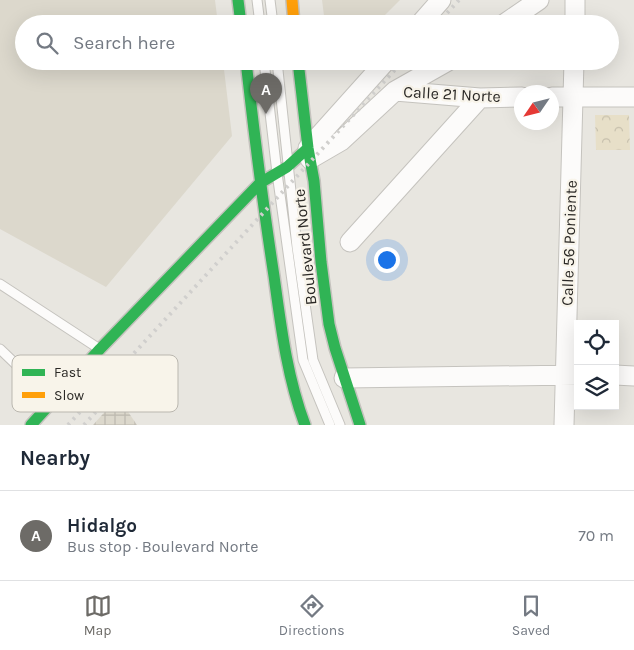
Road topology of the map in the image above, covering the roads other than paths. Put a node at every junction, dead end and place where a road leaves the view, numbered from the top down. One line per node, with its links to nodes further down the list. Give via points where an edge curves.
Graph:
1 (238, 0): 8 (main road)
2 (257, 0): 9 (lane)
3 (270, 0): 10 (lane)
4 (292, 0): 11 (main road)
5 (441, 0): 12 (street)
6 (539, 0): 13 (street)
7 (575, 0): 14 (street)
8 (240, 15)
9 (259, 15)
10 (272, 15)
11 (293, 15)
12 (428, 15)
13 (517, 15)
14 (575, 15)
15 (247, 70): 31 (main road, Boulevard Norte)
16 (265, 70): 30 (lane)
17 (277, 70): 29 (lane)
18 (299, 70): 28 (main road, Boulevard Norte)
19 (378, 70): 28 (street)
20 (432, 70): 22 (street)
21 (574, 70): 23 (street, Calle 56 Poniente)
22 (395, 91): 26 (street, Calle 21 Norte); 28 (street, Calle 21 Norte, via 341,141)
23 (573, 96): 24 (street); 25 (street); 38 (street, Calle 56 Poniente)
24 (559, 97)
25 (634, 97)
26 (480, 98): 27 (street, Calle 21 Norte); 32 (street)
27 (514, 98)
28 (309, 153): 29 (main road, Calle 21 Norte); 41 (main road, Boulevard Norte, via 330,324)
29 (288, 167): 30 (main road, Calle 21 Norte); 46 (lane, via 313,360)
30 (276, 173): 31 (main road, Calle 21 Norte); 45 (lane, via 304,360)
31 (260, 183): 35 (main road, Calle 21 Norte); 44 (main road, Boulevard Norte, via 288,372)
32 (350, 242)
33 (0, 284): 35 (lane)
34 (0, 349): 37 (lane)
35 (100, 349): 36 (main road, Calle 21 Norte)
36 (95, 355)
37 (12, 361)
38 (571, 375): 41 (street); 48 (street, Calle 56 Poniente)
39 (619, 376): 40 (street)
40 (634, 376)
41 (344, 378): 47 (main road, Boulevard Norte)
42 (43, 412): 43 (main road, Calle 21 Norte)
43 (31, 425)
44 (305, 425)
45 (330, 425)
46 (340, 425)
47 (360, 425)
48 (564, 425)

